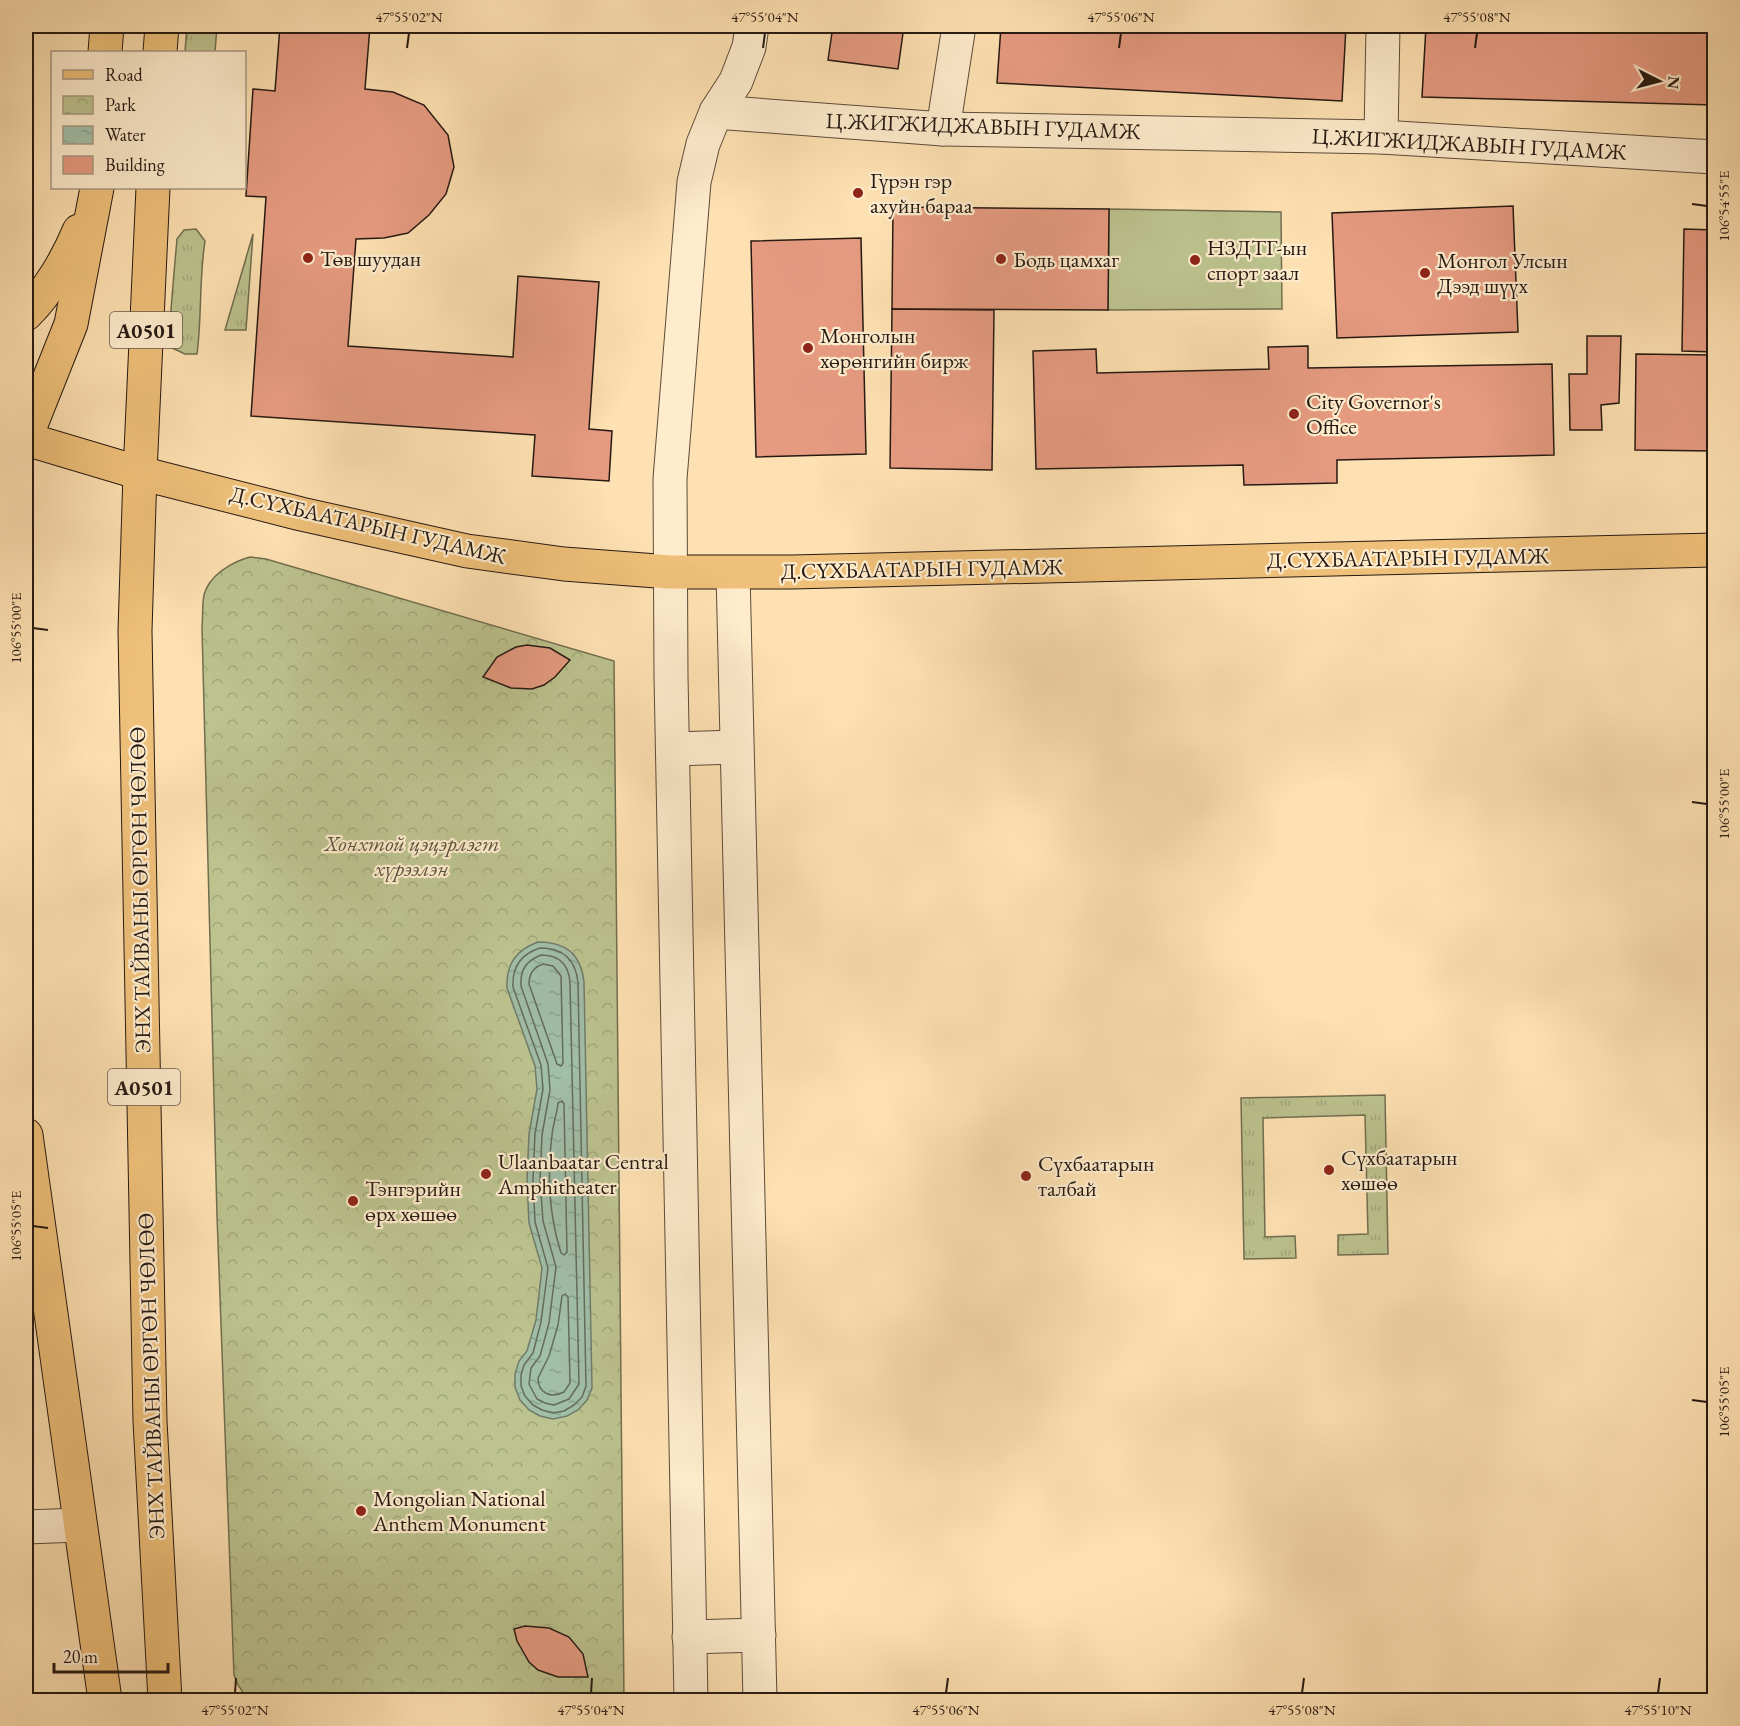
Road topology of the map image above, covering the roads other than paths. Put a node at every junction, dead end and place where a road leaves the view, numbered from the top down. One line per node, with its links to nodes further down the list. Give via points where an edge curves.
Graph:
1 (107, 26): 6 (main road)
2 (162, 26): 7 (main road)
3 (752, 26): 8 (street, via 736,81)
4 (959, 26): 9 (street)
5 (1383, 26): 10 (street)
6 (105, 51)
7 (160, 51)
8 (716, 112): 9 (street, Ц.ЖИГЖИДЖАВЫН ГУДАМЖ); 18 (street, via 694,182 670,479)
9 (943, 129): 10 (street, Ц.ЖИГЖИДЖАВЫН ГУДАМЖ)
10 (1381, 137): 11 (street, Ц.ЖИГЖИДЖАВЫН ГУДАМЖ)
11 (1714, 157)
12 (96, 189): 14 (main road, via 74,244); 15 (main road, via 72,324)
13 (153, 189): 16 (main road, ЭНХ ТАЙВАНЫ ӨРГӨН ЧӨЛӨӨ / A0501)
14 (26, 314)
15 (26, 438): 16 (main road, Д.СҮХБААТАРЫН ГУДАМЖ)
16 (140, 473): 18 (main road, Д.СҮХБААТАРЫН ГУДАМЖ, via 466,551); 27 (main road, ЭНХ ТАЙВАНЫ ӨРГӨН ЧӨЛӨӨ / A0501, via 135,631 150,1421)
17 (1714, 550): 19 (main road, Д.СҮХБААТАРЫН ГУДАМЖ)
18 (670, 572): 19 (main road, Д.СҮХБААТАРЫН ГУДАМЖ); 21 (street)
19 (733, 573): 20 (street)
20 (736, 747): 21 (street); 25 (street)
21 (673, 749): 26 (street)
22 (26, 1135): 23 (main road)
23 (80, 1525): 24 (street); 28 (main road)
24 (26, 1527)
25 (759, 1635): 26 (street); 30 (street)
26 (689, 1637): 29 (street)
27 (169, 1695)
28 (105, 1701)
29 (691, 1701)
30 (760, 1701)

